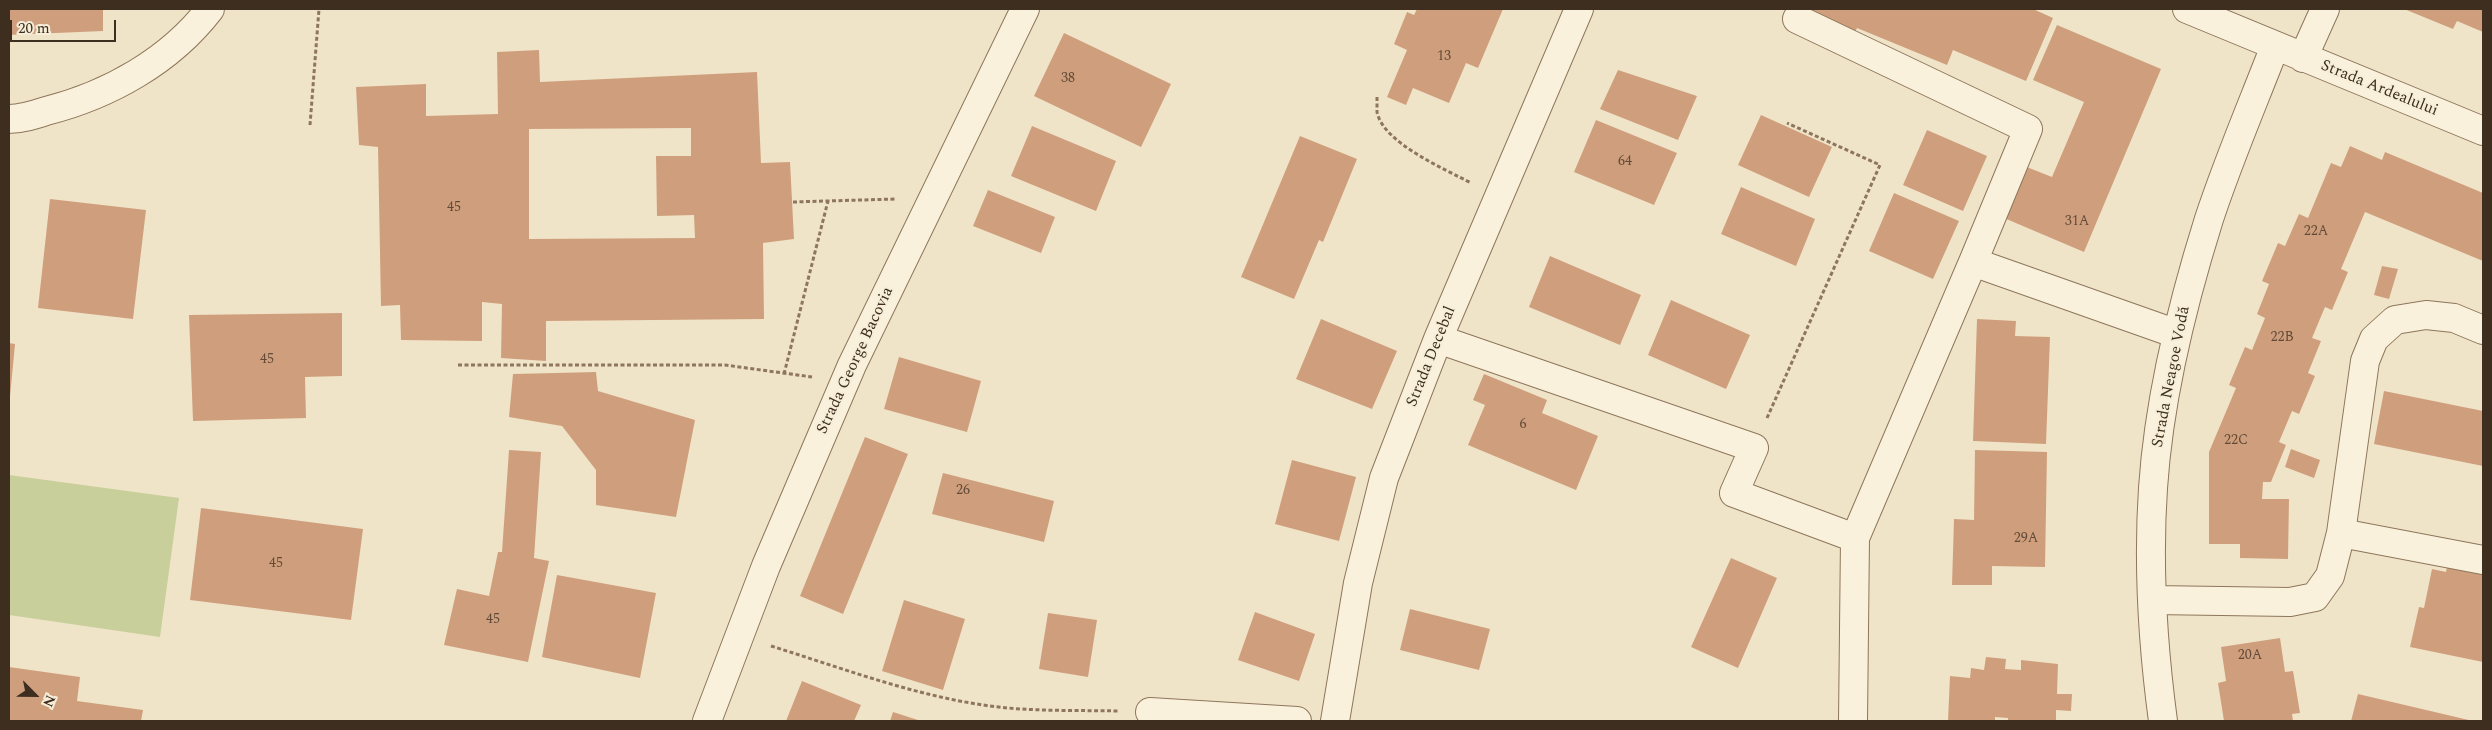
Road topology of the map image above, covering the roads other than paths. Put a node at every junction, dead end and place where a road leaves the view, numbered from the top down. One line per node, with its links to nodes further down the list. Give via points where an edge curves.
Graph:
1 (210, 9): 9 (street, via 164,56 121,84 66,106)
2 (1025, 9): 20 (street, Strada George Bacovia, via 852,365 766,566)
3 (1579, 9): 14 (street, Strada Decebal)
4 (2187, 9): 7 (street)
5 (2325, 9): 8 (street)
6 (1796, 19): 11 (street, via 2028,128)
7 (2275, 46): 8 (street, Strada Ardealului); 13 (street, Strada Neagoe Vodă, via 2209,218)
8 (2303, 58): 10 (street, Strada Ardealului)
9 (9, 119)
10 (2483, 131)
11 (1973, 262): 13 (street); 16 (street)
12 (2483, 330): 15 (street, via 2454,318 2426,315 2395,320 2374,339 2365,361)
13 (2177, 334): 18 (street, Strada Neagoe Vodă, via 2159,431 2153,488)
14 (1438, 339): 16 (street, via 1754,448 1734,493); 22 (street, Strada Decebal, via 1384,478 1358,584)
15 (2341, 533): 17 (street); 18 (street, via 2330,576 2315,597 2290,602)
16 (1855, 538): 23 (street)
17 (2483, 560)
18 (2153, 600): 24 (street, Strada Neagoe Vodă, via 2155,661)
19 (1150, 712): 21 (street)
20 (707, 721)
21 (1297, 721)
22 (1335, 721)
23 (1853, 721)
24 (2163, 721)

